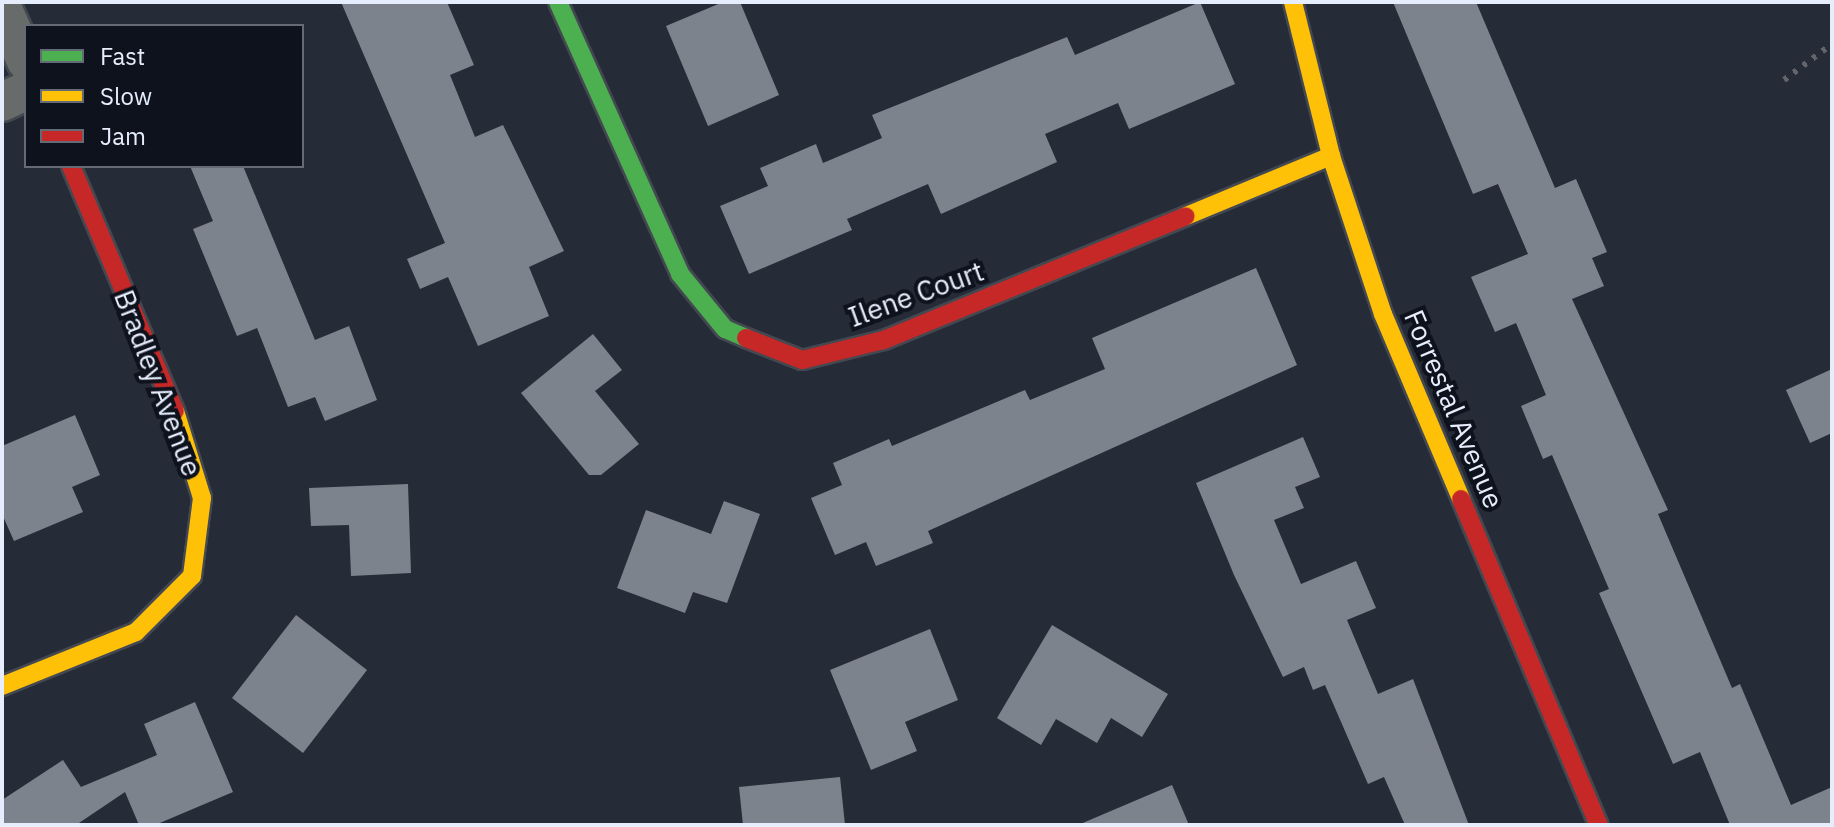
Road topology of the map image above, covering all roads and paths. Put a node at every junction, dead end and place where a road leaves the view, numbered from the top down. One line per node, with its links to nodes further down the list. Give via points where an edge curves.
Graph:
1 (558, 2): 7 (street, Ilene Court, via 680,274 725,329 802,360 884,340)
2 (1293, 2): 7 (street, Forrestal Avenue)
3 (2, 7): 4 (street)
4 (24, 56)
5 (24, 92): 6 (street)
6 (2, 102)
7 (1331, 156): 10 (street, Forrestal Avenue, via 1383,314)
8 (72, 168): 9 (street, Bradley Avenue, via 182,431 202,498 192,576 136,632)
9 (2, 686)
10 (1599, 825)

